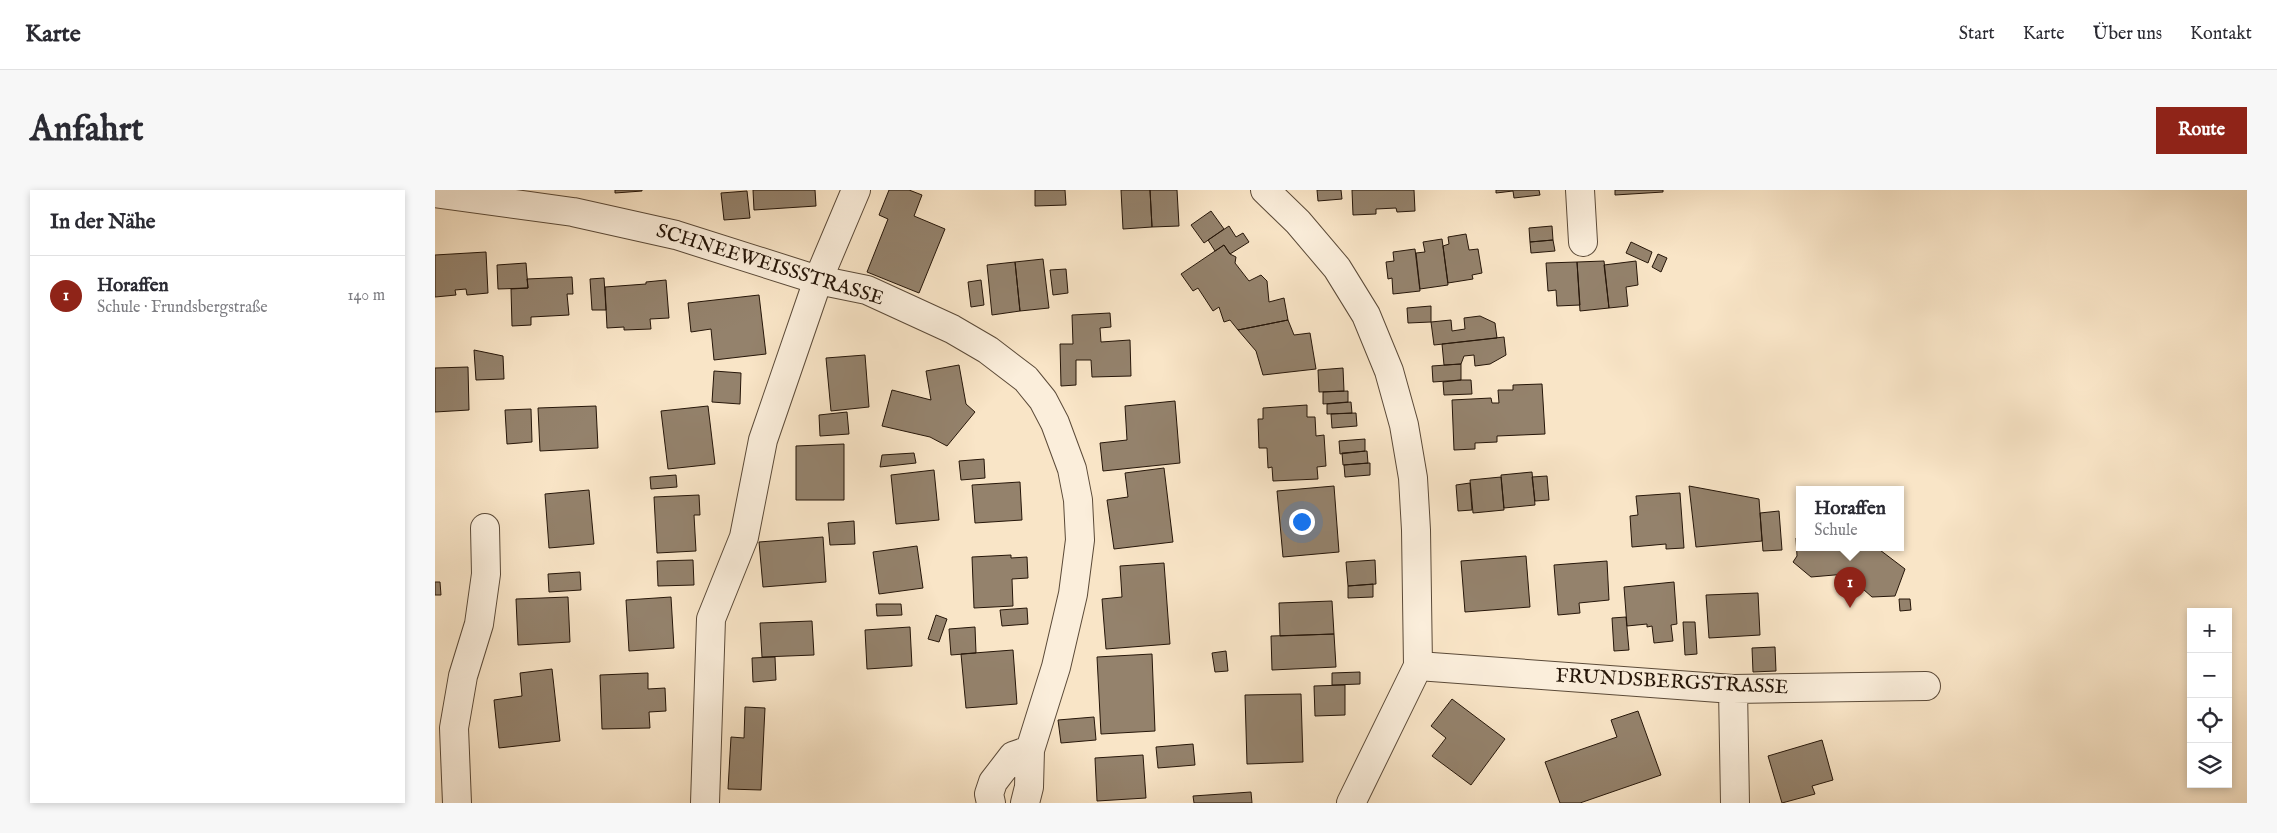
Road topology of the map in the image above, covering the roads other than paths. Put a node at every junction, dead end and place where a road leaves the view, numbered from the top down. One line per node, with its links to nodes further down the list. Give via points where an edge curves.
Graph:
1 (856, 190): 6 (street)
2 (1265, 190): 8 (street, via 1298,222 1337,268 1366,315 1389,371 1404,425 1413,478)
3 (1580, 190): 5 (street)
4 (435, 193): 6 (street, SCHNEEWEISSSTRASSE, via 573,212 676,235)
5 (1583, 242)
6 (818, 280): 11 (street, SCHNEEWEISSSTRASSE, via 867,290 952,328 1026,379 1043,400 1055,423 1073,468 1080,540 1073,594 1060,649); 13 (street, via 763,440 744,537 711,619)
7 (485, 528): 12 (street, via 486,574 479,624 463,676 454,728)
8 (1418, 666): 10 (street, FRUNDSBERGSTRASSE); 16 (street)
9 (1926, 686): 10 (street, FRUNDSBERGSTRASSE)
10 (1733, 689): 17 (street)
11 (1030, 750): 14 (street, via 1013,756 993,782 989,794); 15 (street, SCHNEEWEISSSTRASSE, via 1029,788)
12 (457, 803)
13 (705, 803)
14 (991, 803)
15 (1025, 803)
16 (1351, 803)
17 (1735, 803)

